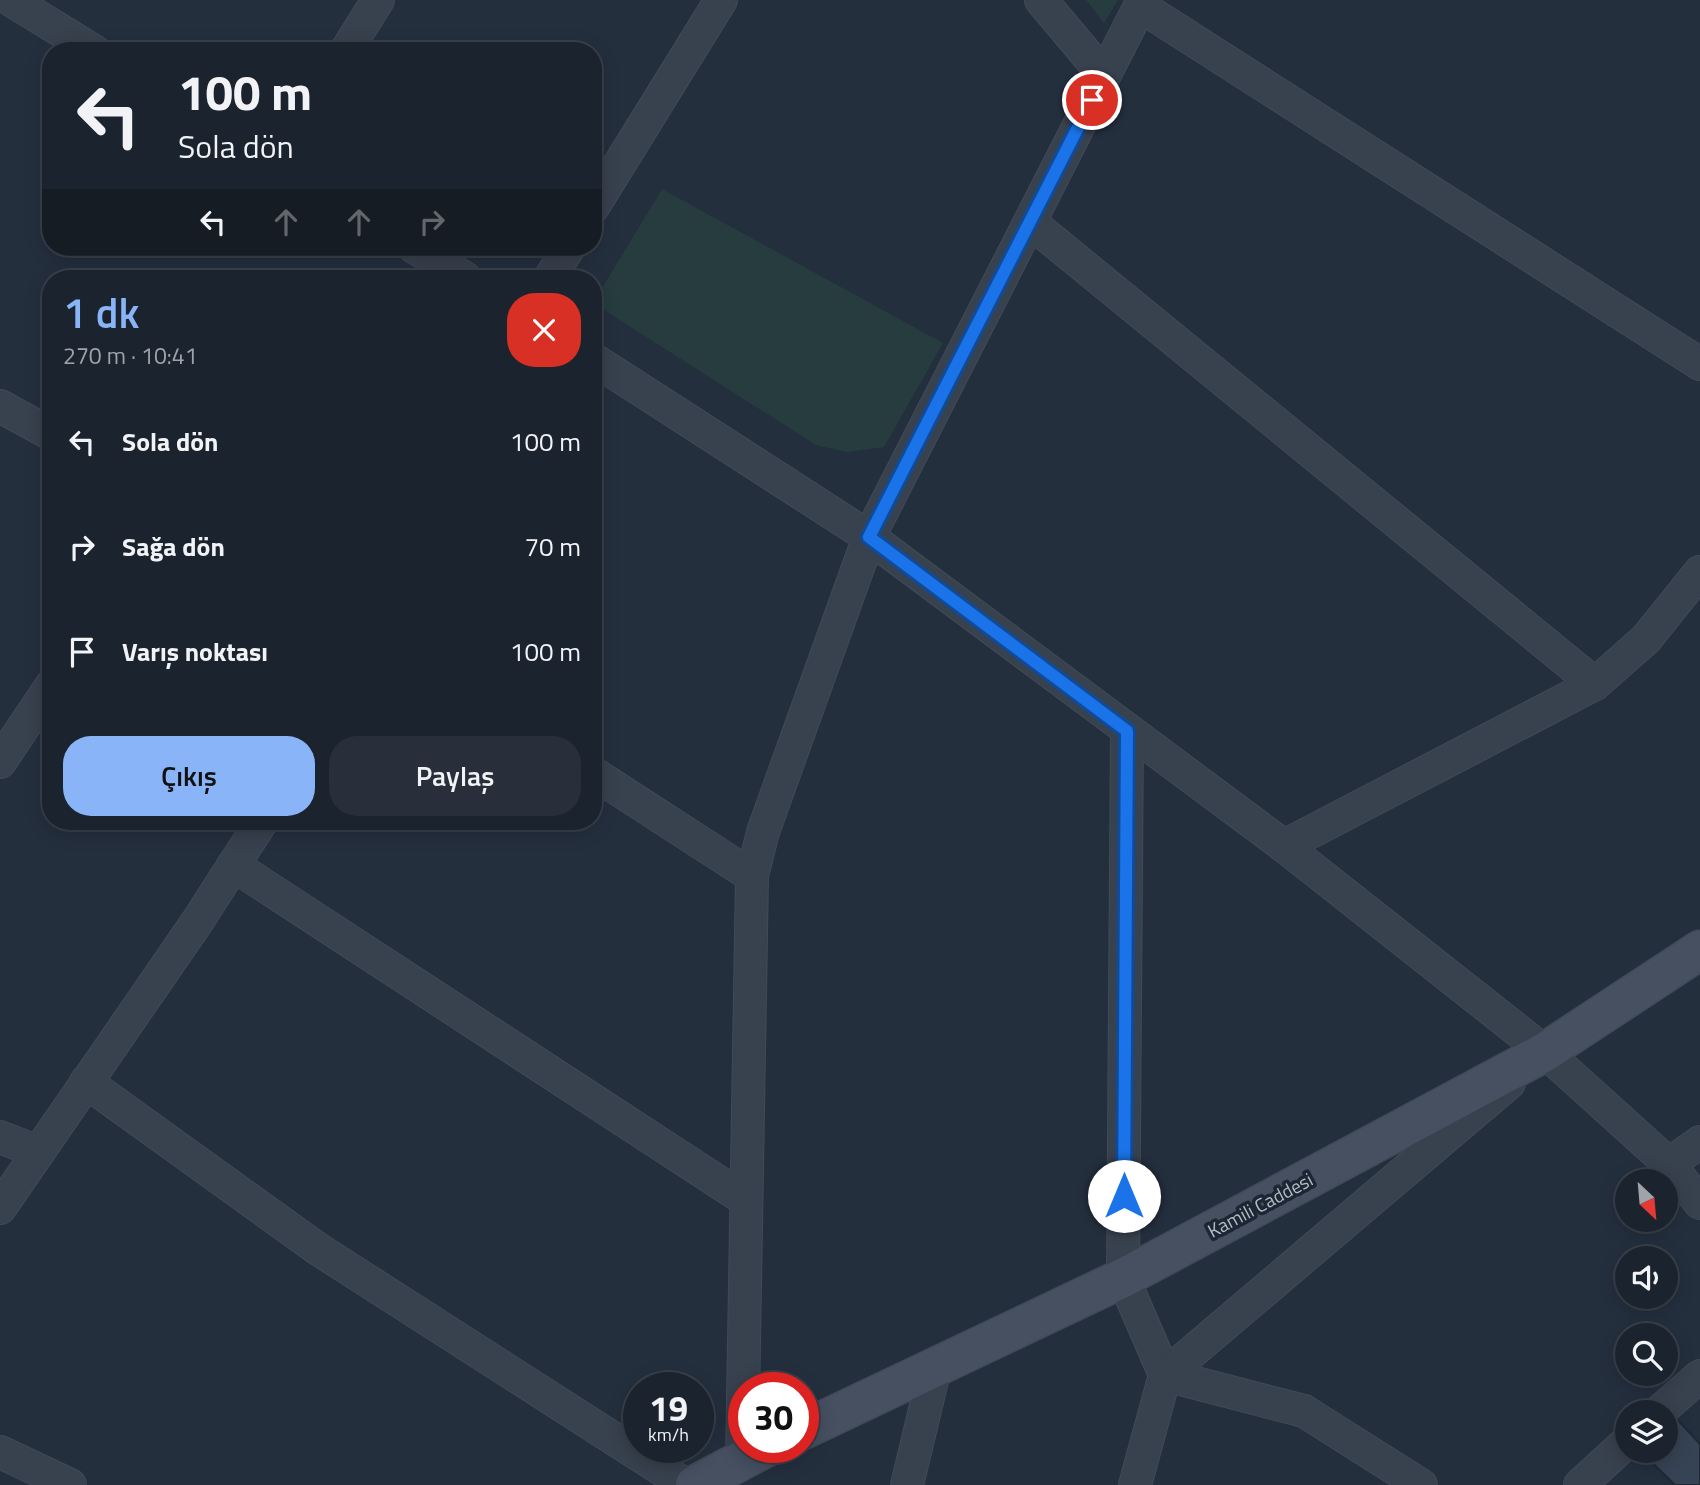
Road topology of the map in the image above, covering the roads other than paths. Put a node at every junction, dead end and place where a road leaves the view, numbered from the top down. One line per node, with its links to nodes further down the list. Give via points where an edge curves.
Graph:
1 (11, 0): 6 (street)
2 (378, 0): 7 (street)
3 (721, 0): 9 (street)
4 (1041, 0): 8 (street)
5 (1141, 3): 8 (street); 13 (street)
6 (79, 42)
7 (352, 42)
8 (1104, 75): 10 (street)
9 (602, 193)
10 (1030, 222): 17 (street); 19 (street)
11 (429, 256): 12 (street)
12 (452, 270)
13 (1700, 364)
14 (602, 365): 17 (street)
15 (0, 406): 16 (street)
16 (42, 429)
17 (869, 537): 21 (street); 27 (street, via 763,832)
18 (1700, 572): 19 (street, via 1646,639)
19 (1595, 684): 25 (street)
20 (42, 699): 22 (street)
21 (1127, 731): 25 (street); 38 (street)
22 (0, 762)
23 (602, 779): 27 (street)
24 (256, 830): 26 (street)
25 (1284, 846): 29 (street)
26 (233, 865): 30 (street); 35 (street)
27 (752, 876): 35 (street)
28 (1700, 950): 29 (street, Kamili Caddesi)
29 (1545, 1052): 34 (street); 38 (street, Kamili Caddesi); 41 (street)
30 (86, 1082): 33 (street); 49 (street, via 318,1249)
31 (0, 1137): 33 (street)
32 (1700, 1142): 34 (street)
33 (39, 1152): 37 (street)
34 (1669, 1164): 36 (street)
35 (746, 1200): 40 (street)
36 (1700, 1203)
37 (0, 1208)
38 (1123, 1278): 39 (street, Kamili Caddesi); 41 (street)
39 (935, 1368): 44 (street, Kamili Caddesi); 51 (street)
40 (751, 1372)
41 (1165, 1375): 52 (street); 53 (street, via 1304,1411)
42 (1700, 1376): 43 (street)
43 (1673, 1400)
44 (819, 1422)
45 (0, 1452): 48 (street)
46 (1615, 1453): 54 (street)
47 (736, 1463): 50 (street)
48 (70, 1485)
49 (686, 1485)
50 (695, 1485)
51 (907, 1485)
52 (1135, 1485)
53 (1421, 1485)
54 (1580, 1485)

